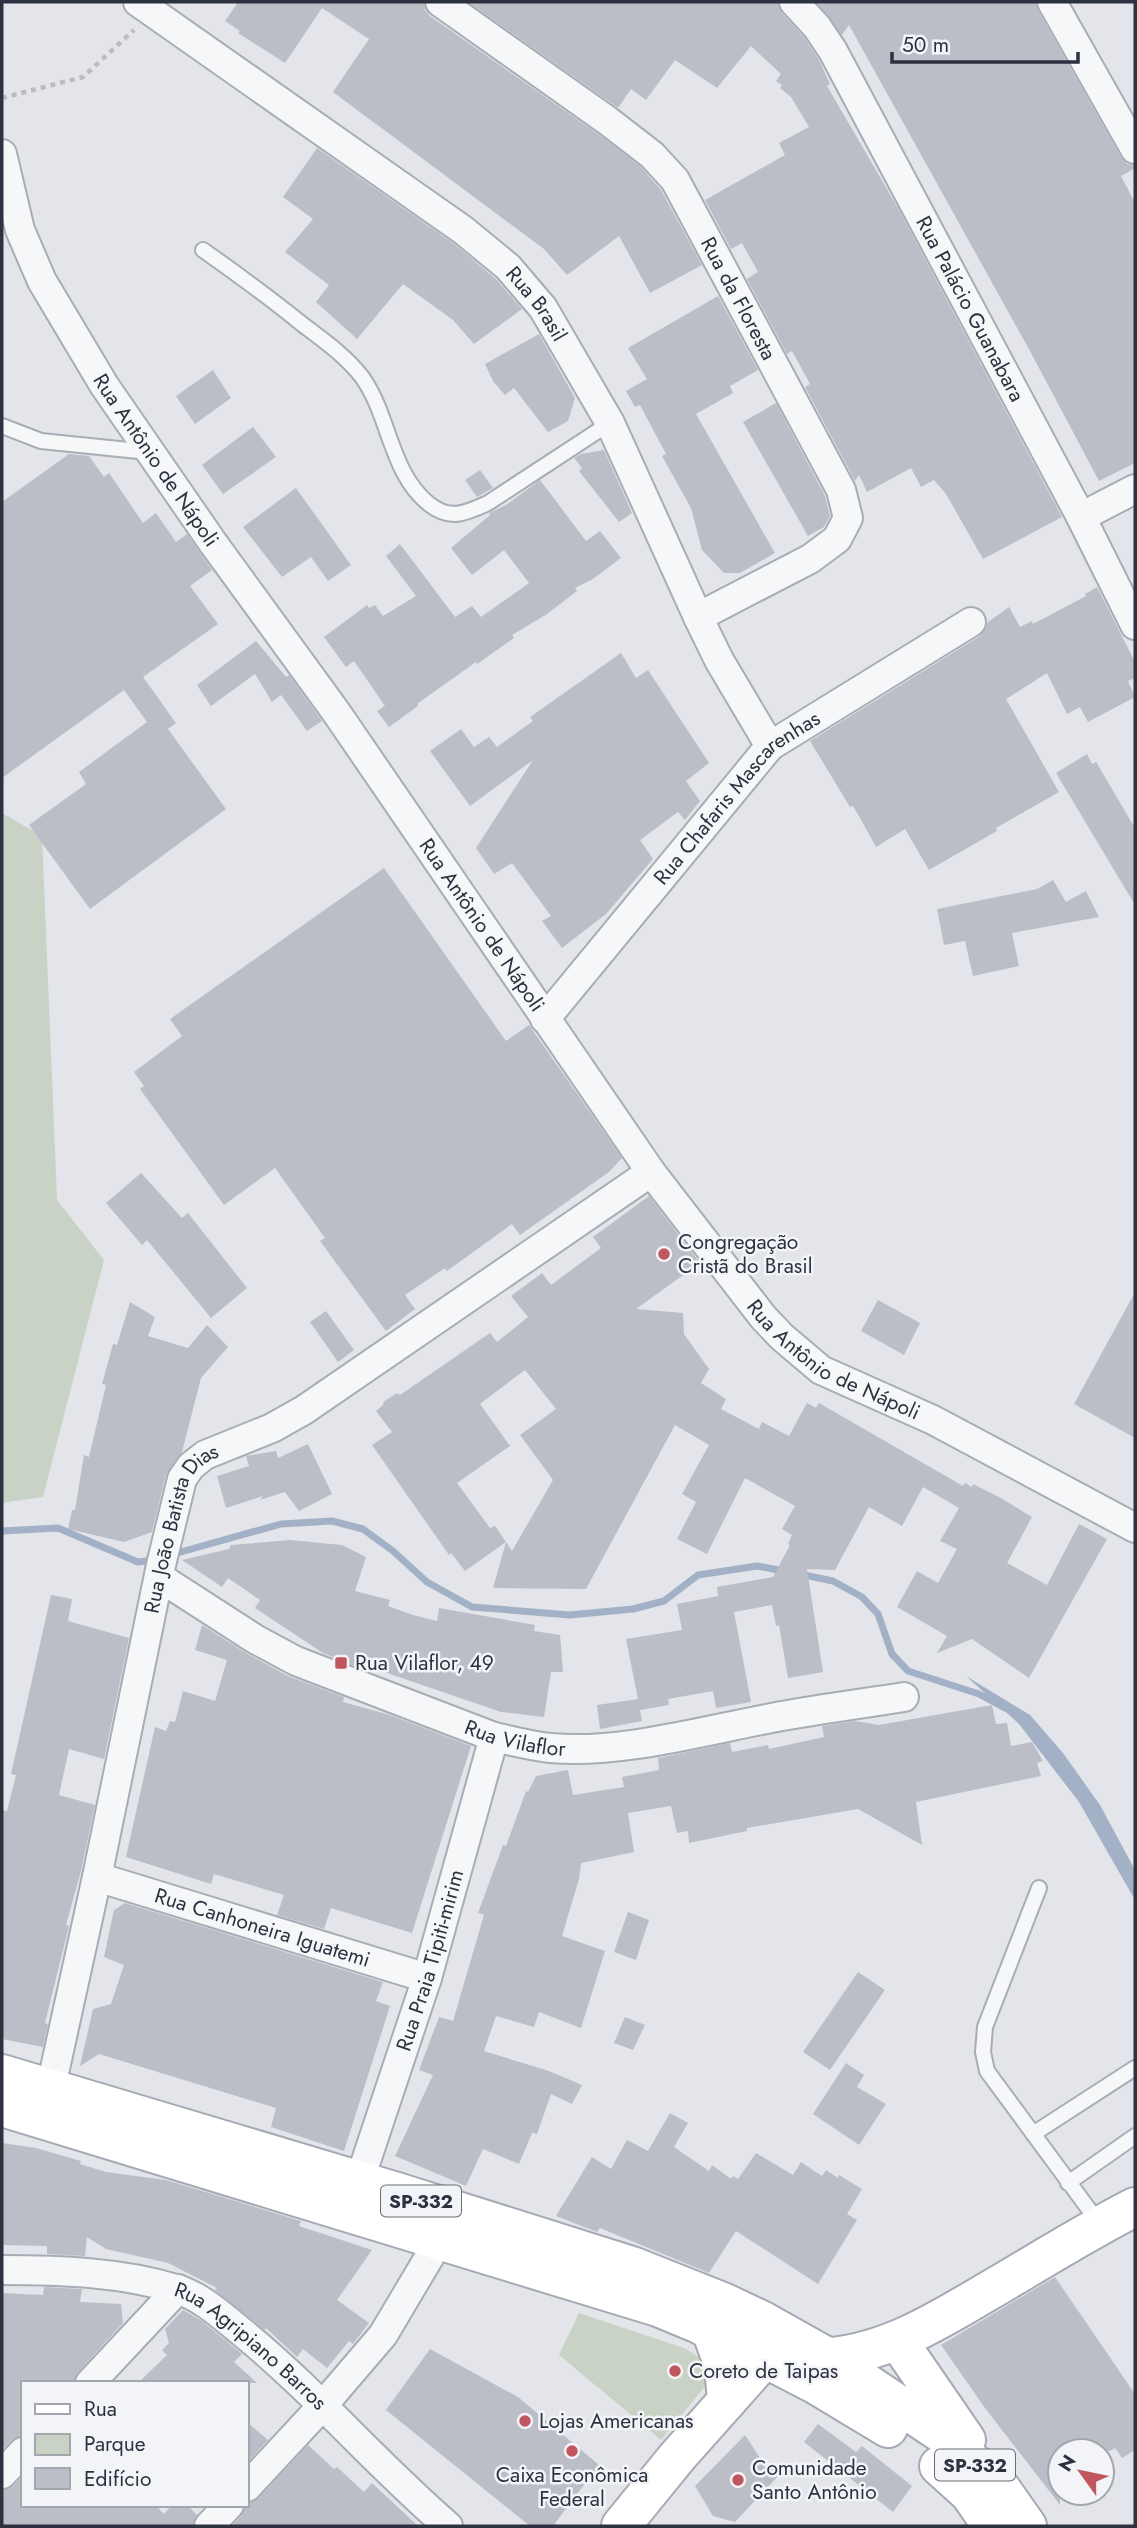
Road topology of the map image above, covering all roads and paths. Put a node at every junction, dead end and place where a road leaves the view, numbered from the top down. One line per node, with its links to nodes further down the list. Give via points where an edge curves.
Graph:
1 (440, 2): 14 (street, Rua da Floresta, via 608,121 652,155 675,180 841,490 848,518 837,539 810,559)
2 (794, 2): 13 (street, Rua Palácio Guanabara, via 833,51)
3 (1052, 2): 6 (street)
4 (146, 7): 5 (path, via 83,76); 9 (street, Rua Brasil, via 509,267 542,308)
5 (2, 99)
6 (1135, 149)
7 (2, 154): 11 (street, Rua Antônio de Nápoli, via 20,229 42,281)
8 (204, 250): 9 (lane, via 351,364 372,396 408,478 439,511 452,516 488,503)
9 (610, 423): 14 (street, Rua Brasil)
10 (2, 426): 11 (lane, via 41,441)
11 (148, 452): 18 (street, Rua Antônio de Nápoli, via 335,712)
12 (1135, 489): 13 (street)
13 (1081, 517): 16 (street, Rua Palácio Guanabara)
14 (698, 617): 17 (street, Rua Brasil)
15 (971, 622): 17 (street, Rua Chafaris Mascarenhas)
16 (1135, 625)
17 (770, 746): 18 (street, Rua Chafaris Mascarenhas)
18 (545, 1020): 19 (street, Rua Antônio de Nápoli)
19 (651, 1172): 20 (street, Rua Antônio de Nápoli, via 764,1317 821,1370 933,1420); 21 (street, Rua João Batista Dias, via 304,1410 205,1455 191,1466 175,1500)
20 (1135, 1528)
21 (160, 1571): 23 (street, Rua Vilaflor, via 255,1639 296,1661); 24 (street, Rua João Batista Dias)
22 (904, 1697): 23 (street, Rua Vilaflor, via 597,1747 554,1748)
23 (494, 1737): 26 (street, Rua Praia Tipiti-mirim)
24 (97, 1877): 26 (street, Rua Canhoneira Iguatemi); 29 (street, Rua João Batista Dias)
25 (1039, 1888): 31 (lane, via 985,2027 983,2052 987,2071)
26 (427, 1978): 34 (street, Rua Praia Tipiti-mirim)
27 (1135, 2068): 31 (lane)
28 (2, 2074): 29 (main road, SP-332)
29 (47, 2104): 30 (main road, SP-332); 33 (main road, SP-332); 34 (main road, SP-332)
30 (2, 2107)
31 (1033, 2134): 35 (lane)
32 (1135, 2136): 35 (lane)
33 (151, 2152): 34 (main road, via 209,2154 327,2188 341,2189); 38 (main road, SP-332)
34 (359, 2182): 38 (main road, SP-332)
35 (1068, 2183): 37 (lane)
36 (1135, 2207): 37 (main road)
37 (1100, 2225): 42 (main road)
38 (447, 2227): 41 (main road, SP-332); 44 (main road, SP-332, via 632,2266 738,2309); 47 (street, via 383,2335)
39 (2, 2270): 40 (street, Rua Agripiano Barros, via 74,2272)
40 (178, 2289): 45 (street); 47 (street, Rua Agripiano Barros, via 225,2318)
41 (711, 2330): 43 (main road, SP-332); 46 (main road, via 724,2366)
42 (898, 2341): 44 (main road); 51 (main road)
43 (765, 2358): 44 (main road); 46 (main road); 56 (main road, SP-332, via 866,2413 923,2451 970,2494)
44 (829, 2358): 51 (main road, SP-332, via 944,2435)
45 (92, 2381)
46 (727, 2401): 55 (main road)
47 (324, 2404): 50 (street); 54 (street, Rua Agripiano Barros, via 360,2445)
48 (21, 2454): 49 (street)
49 (2, 2474)
50 (248, 2486)
51 (1001, 2489): 57 (main road, SP-332)
52 (227, 2507): 53 (street)
53 (209, 2526)
54 (448, 2526)
55 (621, 2526)
56 (992, 2526)
57 (1027, 2526)

